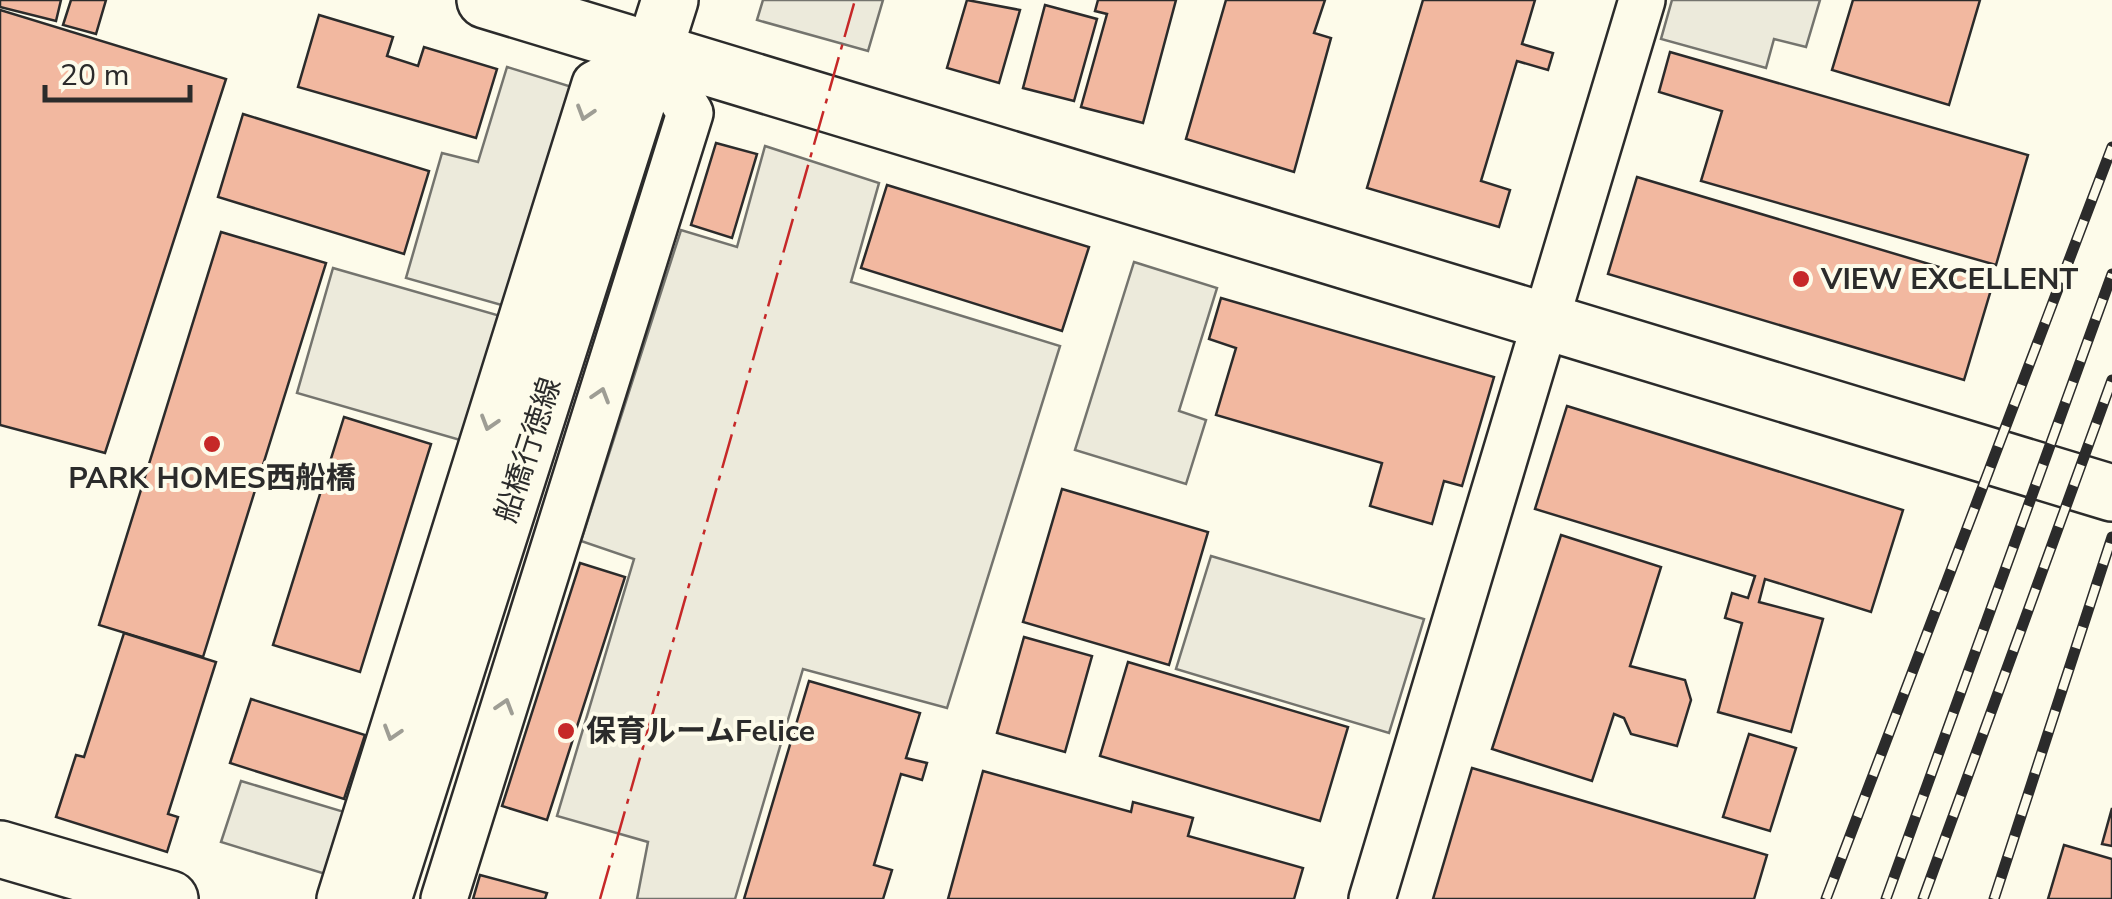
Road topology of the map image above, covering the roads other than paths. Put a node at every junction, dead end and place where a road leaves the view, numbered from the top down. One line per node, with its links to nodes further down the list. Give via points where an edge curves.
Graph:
1 (486, 0): 4 (street)
2 (670, 0): 4 (street, 船橋行徳線)
3 (1642, 0): 5 (street)
4 (654, 52): 5 (street); 9 (street, one-way to 9, via 594,84); 10 (street, 船橋行徳線); 11 (street, one-way to 4, via 690,113)
5 (1546, 323): 6 (street); 12 (street)
6 (2112, 493)
7 (0, 849): 8 (street)
8 (170, 899)
9 (340, 899)
10 (383, 899)
11 (444, 899)
12 (1372, 899)

